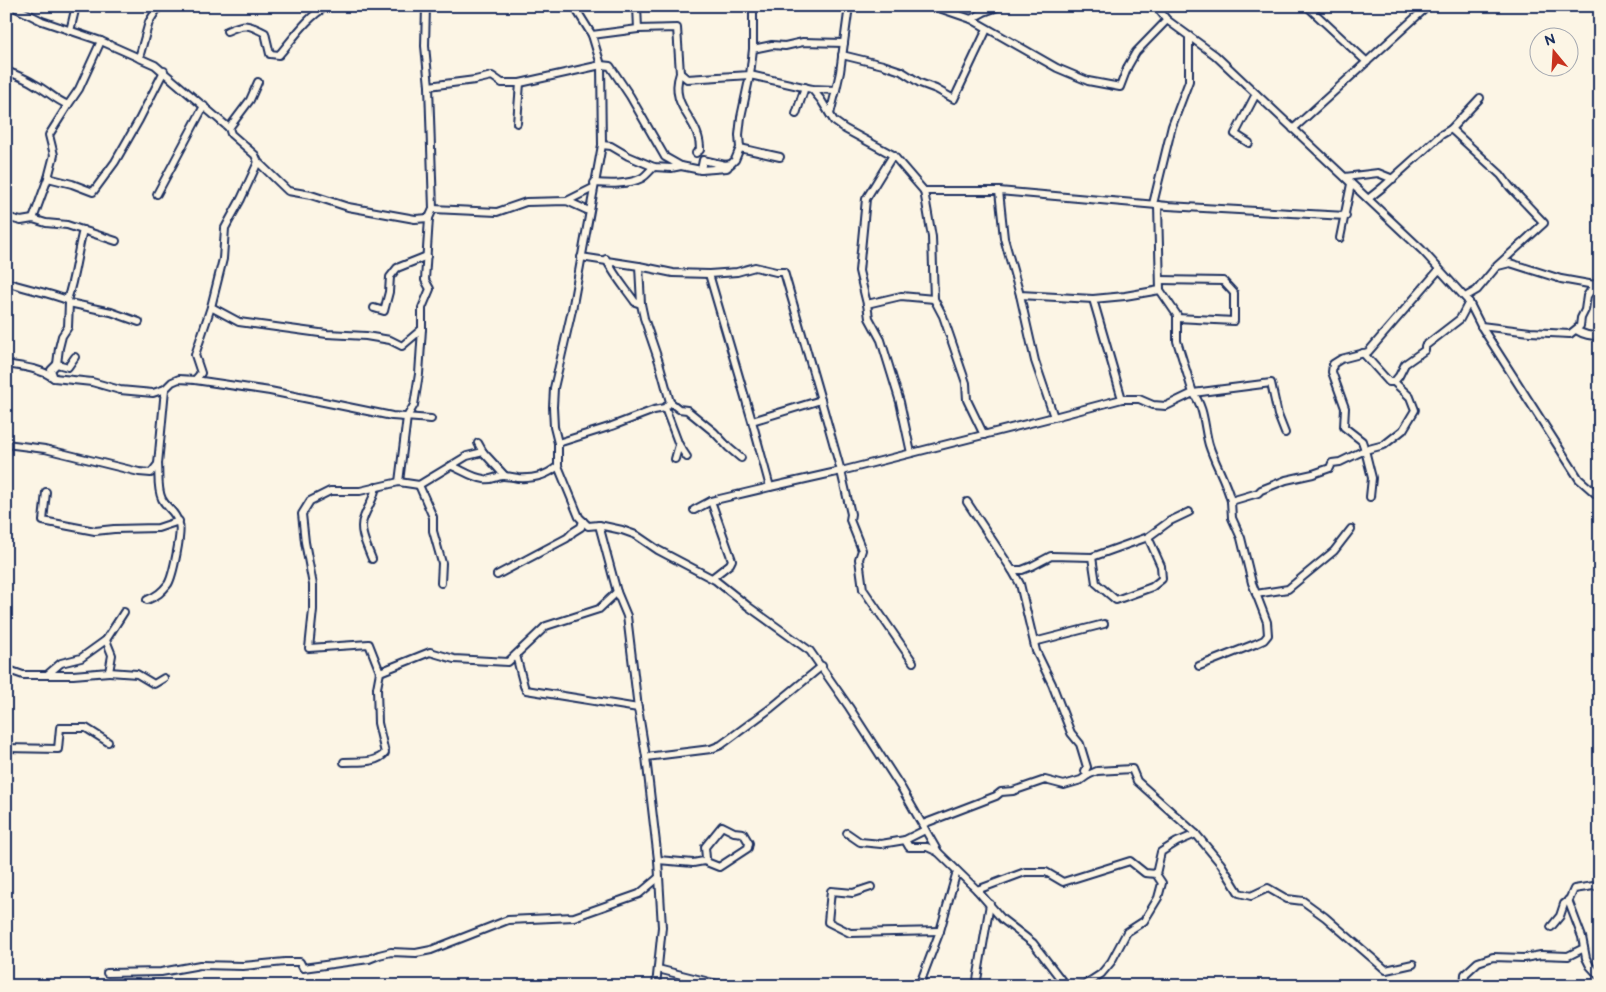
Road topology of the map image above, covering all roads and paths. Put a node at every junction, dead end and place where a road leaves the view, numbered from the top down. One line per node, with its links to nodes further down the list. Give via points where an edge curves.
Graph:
1 (12, 6): 19 (street)
2 (76, 6): 19 (street)
3 (159, 6): 27 (street, via 149,22)
4 (327, 6): 20 (street, via 300,30 279,56 270,54 265,33 250,25 242,24)
5 (426, 6): 36 (street)
6 (574, 6): 21 (street)
7 (637, 6): 17 (street)
8 (753, 6): 25 (street)
9 (849, 6): 24 (street)
10 (933, 6): 15 (street)
11 (1000, 6): 15 (street)
12 (1156, 6): 16 (street)
13 (1308, 6): 28 (street)
14 (1428, 6): 28 (street)
15 (971, 19): 18 (street)
16 (1168, 20): 18 (street, via 1136,52 1120,87 1088,81 1057,68); 22 (street)
17 (638, 29): 21 (street); 32 (street, via 677,28)
18 (987, 30): 26 (street, via 954,99 900,71)
19 (70, 31): 23 (street)
20 (227, 31)
21 (592, 35): 29 (street)
22 (1188, 36): 40 (street, via 1215,55); 71 (street, via 1189,80 1172,126)
23 (101, 41): 27 (street); 42 (street)
24 (844, 43): 25 (street, via 803,42); 26 (street)
25 (752, 49): 33 (street)
26 (842, 55): 39 (street)
27 (139, 58): 31 (street)
28 (1367, 62): 48 (street)
29 (602, 65): 35 (street); 51 (street); 58 (street, via 610,66 619,79 665,157)
30 (6, 71): 42 (street, via 32,82)
31 (164, 71): 43 (street); 62 (street, via 115,162 93,192)
32 (680, 73): 33 (street, via 686,79); 53 (street, via 681,106 699,136 700,150)
33 (750, 75): 37 (street); 52 (street, via 741,117)
34 (258, 82): 47 (street, via 250,100)
35 (520, 83): 36 (street, via 502,83 492,76); 46 (street)
36 (429, 86): 72 (street)
37 (805, 87): 38 (street); 44 (street)
38 (812, 89): 39 (street); 45 (street)
39 (836, 90): 45 (street)
40 (1256, 94): 48 (street); 50 (street, via 1235,134)
41 (1480, 98): 49 (street)
42 (68, 105): 62 (street, via 49,135 54,155)
43 (204, 106): 47 (street); 68 (street)
44 (796, 114)
45 (830, 114): 54 (street, via 845,129)
46 (517, 122)
47 (228, 128): 56 (street)
48 (1293, 129): 61 (street)
49 (1451, 129): 63 (street); 85 (street, via 1501,174 1544,223)
50 (1249, 143)
51 (602, 145): 59 (street, via 611,146); 65 (street)
52 (740, 148): 55 (street); 57 (street)
53 (696, 153)
54 (893, 155): 66 (street); 98 (street, via 866,199 859,271)
55 (780, 157)
56 (258, 162): 76 (street, via 288,191 348,207 415,219); 99 (street, via 225,228 223,259)
57 (731, 164): 60 (street, via 727,168); 60 (street, via 703,160)
58 (681, 166): 59 (street); 60 (street)
59 (654, 167): 65 (street, via 633,181)
60 (701, 170)
61 (1345, 177): 63 (street, via 1378,173); 64 (street)
62 (48, 178): 77 (street)
63 (1393, 179): 69 (street)
64 (1352, 184): 69 (street); 74 (street)
65 (593, 186): 70 (street); 73 (street)
66 (924, 191): 67 (street); 93 (street, via 932,237)
67 (1000, 191): 71 (street); 92 (street, via 1004,238)
68 (156, 194)
69 (1368, 199): 86 (street)
70 (567, 201): 72 (street, via 526,202 497,212); 73 (street)
71 (1156, 204): 74 (street); 88 (street)
72 (433, 209): 76 (street)
73 (589, 211): 82 (street)
74 (1345, 216): 79 (street)
75 (6, 217): 77 (street, via 21,221)
76 (429, 218): 81 (street)
77 (33, 219): 78 (street)
78 (83, 230): 80 (street); 96 (street)
79 (1340, 238)
80 (116, 241)
81 (427, 256): 100 (street, via 398,268 390,278 384,310); 104 (street, via 424,280 430,290 422,308)
82 (581, 256): 83 (street); 127 (street, via 554,388)
83 (606, 260): 84 (street); 97 (street, via 613,274)
84 (639, 266): 87 (street); 97 (street)
85 (1497, 266): 90 (street, via 1510,264); 95 (street)
86 (1440, 271): 95 (street); 107 (street, via 1368,352)
87 (709, 274): 117 (street, via 756,267 784,272); 123 (street)
88 (1160, 280): 91 (street); 101 (street, via 1223,281 1234,293 1234,321)
89 (6, 282): 96 (street)
90 (1597, 285): 105 (street, via 1587,296 1580,326)
91 (1160, 290): 94 (street); 101 (street)
92 (1020, 294): 94 (street); 121 (street, via 1035,361)
93 (934, 299): 98 (street, via 901,296); 125 (street, via 966,383 967,400)
94 (1094, 299): 116 (street)
95 (1467, 300): 103 (street); 113 (street, via 1460,319 1405,364)
96 (68, 302): 102 (street); 110 (street, via 68,327 62,336)
97 (640, 304): 118 (street)
98 (867, 304): 132 (street, via 869,318 881,340 900,402)
99 (211, 307): 104 (street, via 239,322 366,336 390,340 402,346); 112 (street, via 195,356 201,372)
100 (374, 308)
101 (1177, 318): 115 (street, via 1177,341)
102 (138, 322)
103 (1482, 326): 105 (street, via 1559,334 1570,334); 146 (street, via 1579,480)
104 (422, 329): 120 (street, via 414,405)
105 (1576, 330): 106 (street, via 1589,336)
106 (1600, 336)
107 (1363, 353): 113 (street, via 1389,382); 130 (street, via 1341,359 1333,364 1332,372 1345,408 1344,427 1362,442)
108 (75, 357): 110 (street, via 68,366)
109 (6, 364): 111 (street, via 46,372)
110 (57, 364): 111 (street, via 50,370)
111 (54, 378): 114 (street, via 92,382 120,390 153,393)
112 (195, 380): 114 (street, via 179,379); 120 (street)
113 (1394, 382): 130 (street, via 1410,397 1415,410 1403,430 1384,445)
114 (165, 389): 136 (street)
115 (1194, 393): 116 (street, via 1166,406 1139,399); 124 (street, via 1271,383); 148 (street, via 1199,400 1209,445)
116 (1122, 399): 121 (street)
117 (821, 400): 123 (street); 139 (street)
118 (670, 402): 119 (street); 134 (street, via 679,409 687,410)
119 (665, 408): 127 (street); 129 (street)
120 (407, 417): 122 (street); 141 (street)
121 (1054, 417): 125 (street)
122 (431, 419)
123 (752, 420): 144 (street)
124 (1285, 433)
125 (984, 435): 132 (street)
126 (478, 443): 131 (street)
127 (558, 443): 138 (street)
128 (6, 444): 136 (street, via 45,449 140,472 151,473)
129 (679, 445): 133 (street); 135 (street)
130 (1365, 450): 147 (street, via 1372,478); 148 (street, via 1332,463 1330,468)
131 (484, 452): 137 (street, via 467,456); 140 (street)
132 (911, 453): 139 (street)
133 (687, 457)
134 (741, 458)
135 (675, 459)
136 (158, 464): 153 (street, via 162,498)
137 (452, 466): 140 (street, via 483,480); 142 (street)
138 (558, 466): 140 (street, via 548,474 532,478); 154 (street)
139 (841, 471): 144 (street); 172 (street, via 850,520 862,550 859,559 863,589)
140 (505, 476)
141 (399, 482): 142 (street); 143 (street)
142 (419, 485): 163 (street, via 433,517 433,531 442,563)
143 (376, 487): 159 (street, via 374,500 363,518 363,538); 177 (street, via 360,491 330,491 310,501 302,514 313,585 309,648 369,644)
144 (770, 487): 149 (street)
145 (46, 492): 153 (street, via 43,521 95,531 158,528)
146 (1600, 496)
147 (1370, 497)
148 (1231, 500): 165 (street, via 1232,518 1243,544)
149 (712, 501): 151 (street); 162 (street, via 732,560)
150 (967, 502): 160 (street)
151 (694, 510)
152 (1189, 512): 157 (street, via 1170,520)
153 (179, 521): 166 (street, via 176,558 170,579 159,595)
154 (583, 521): 155 (street, via 588,526); 161 (street, via 581,527 567,538 532,552)
155 (599, 525): 162 (street, via 636,535); 164 (street)
156 (1351, 529): 165 (street, via 1334,551 1288,589)
157 (1148, 537): 158 (street); 158 (street, via 1161,566 1162,579 1152,587 1116,600 1096,583)
158 (1092, 557): 160 (street, via 1050,556 1022,570)
159 (372, 559)
160 (1012, 570): 170 (street, via 1020,584)
161 (497, 575)
162 (712, 578): 173 (street, via 810,651)
163 (441, 583)
164 (617, 592): 171 (street, via 599,609 546,626); 180 (street, via 627,616)
165 (1256, 594): 174 (street, via 1266,622 1268,634 1264,640)
166 (147, 600)
167 (124, 612): 169 (street)
168 (1104, 624): 170 (street)
169 (106, 640): 176 (street, via 112,655); 178 (street, via 81,658 62,663)
170 (1034, 642): 185 (street, via 1071,733 1080,744)
171 (516, 655): 177 (street, via 508,662 454,659 430,652); 180 (street, via 526,690)
172 (913, 662)
173 (822, 666): 183 (street, via 721,745); 186 (street)
174 (1199, 666)
175 (6, 669): 178 (street, via 23,675)
176 (109, 672): 178 (street); 179 (street, via 137,674 154,684)
177 (380, 672): 184 (street, via 378,723 385,753 374,760)
178 (48, 674)
179 (164, 678)
180 (638, 708): 183 (street)
181 (108, 742): 182 (street, via 86,728 60,728 58,749)
182 (6, 748)
183 (646, 758): 191 (street)
184 (344, 762)
185 (1088, 775): 186 (street, via 1064,785 1045,780 1001,792); 188 (street, via 1098,771 1132,769 1137,781)
186 (924, 827): 189 (street); 190 (street)
187 (847, 833): 189 (street, via 860,842 881,844)
188 (1196, 834): 194 (street, via 1161,852); 204 (street, via 1221,864 1239,893 1250,896 1268,888 1287,899 1303,901 1386,970)
189 (905, 840): 190 (street, via 909,847 927,847)
190 (938, 852): 193 (street)
191 (658, 860): 192 (street); 195 (street)
192 (704, 861): 192 (street, via 705,847 722,826 743,833 749,842 748,848 719,866)
193 (957, 871): 198 (street); 202 (street)
194 (1156, 874): 198 (street, via 1145,874 1130,861 1063,882 1046,872 1025,872); 213 (street, via 1162,883 1158,898 1144,921 1127,932 1101,974 1084,985)
195 (658, 878): 205 (street, via 662,927); 206 (street, via 639,894 574,916 508,920 416,953 391,952 369,959 303,968 300,962 284,962)
196 (1600, 885): 199 (street, via 1574,889)
197 (871, 887): 202 (street, via 853,893 831,891 828,922 850,933)
198 (977, 890): 200 (street)
199 (1568, 900): 201 (street); 203 (street)
200 (990, 904): 211 (street); 212 (street, via 1002,919 1033,943)
201 (1551, 927)
202 (940, 931): 210 (street)
203 (1584, 948): 207 (street, via 1590,966); 214 (street, via 1568,956 1493,957 1478,962 1465,974)
204 (1413, 964)
205 (658, 969): 208 (street); 209 (street)
206 (107, 973)
207 (1600, 977)
208 (656, 986)
209 (725, 986)
210 (919, 986)
211 (976, 986)
212 (1066, 986)
213 (1076, 986)
214 (1464, 986)

